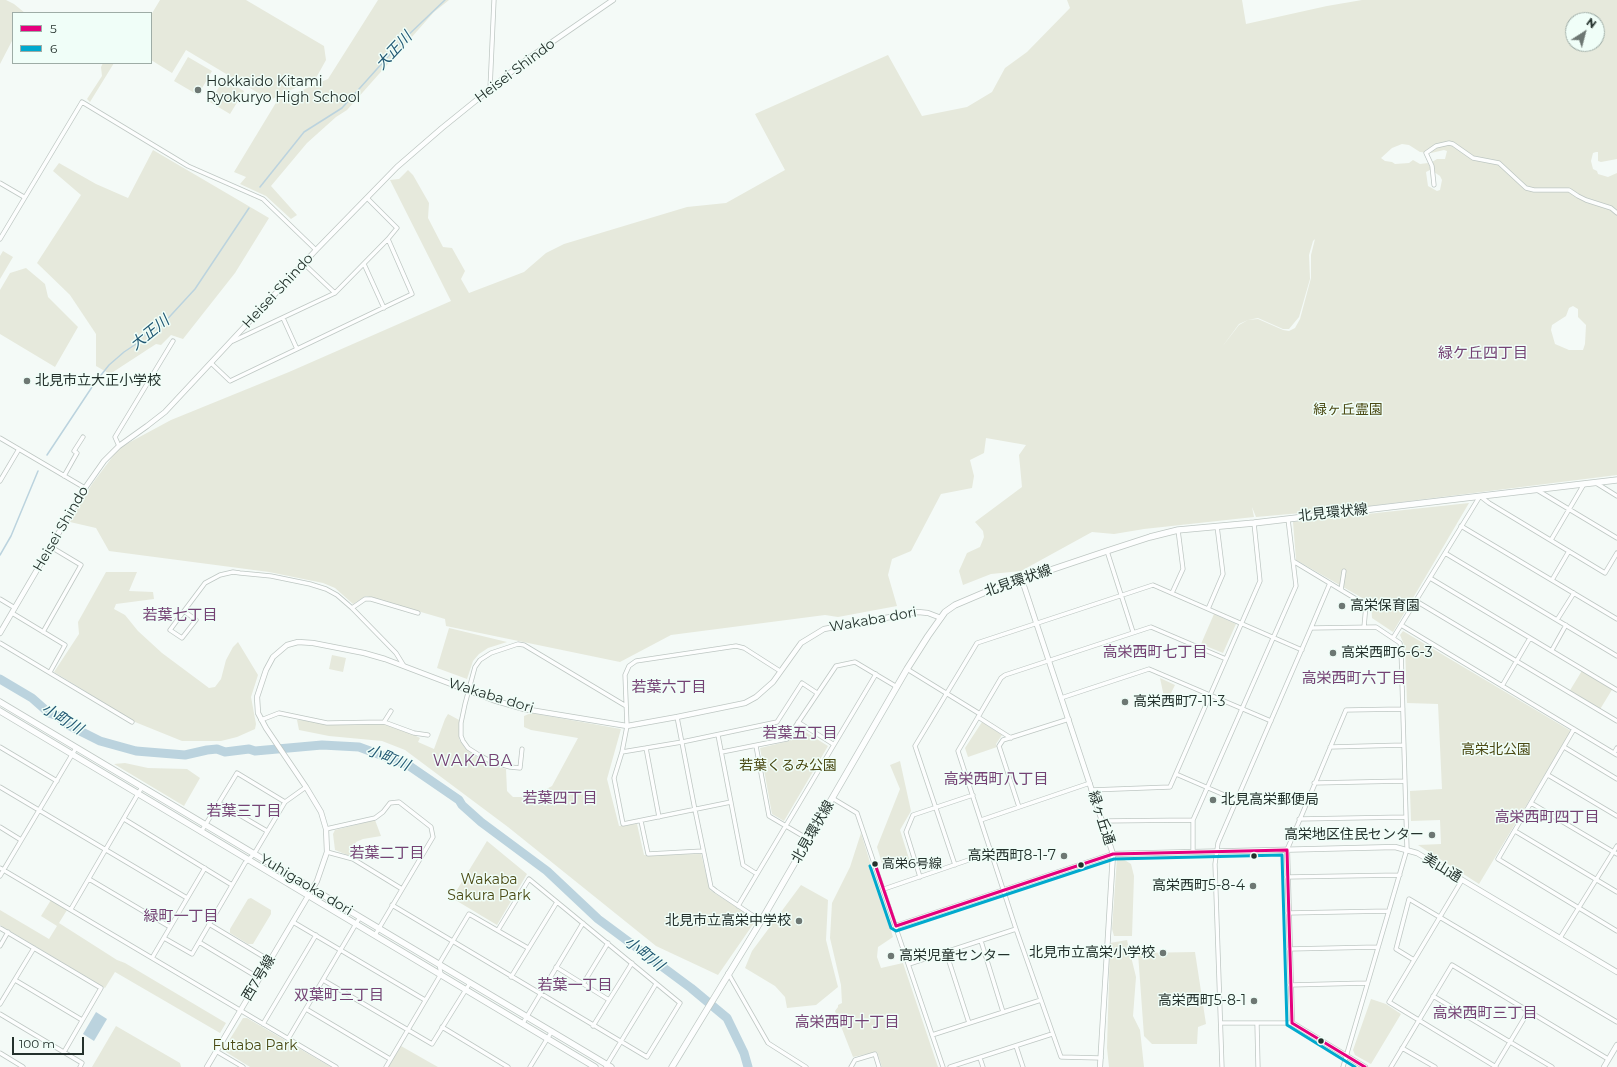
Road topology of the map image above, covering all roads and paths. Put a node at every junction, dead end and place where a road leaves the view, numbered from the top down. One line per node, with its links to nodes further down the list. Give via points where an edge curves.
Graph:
1 (494, 0): 3 (street)
2 (612, 0): 3 (street, Heisei Shindo, via 526,60)
3 (490, 89): 7 (street, Heisei Shindo, via 397,167)
4 (0, 183): 6 (street)
5 (1434, 185): 8 (street, via 1432,166 1426,153 1436,146 1449,143 1473,158 1499,163 1526,188 1569,190)
6 (24, 197): 9 (street); 11 (street, via 82,102 188,166 263,199)
7 (367, 198): 10 (street, via 397,228); 11 (street, Heisei Shindo)
8 (1617, 213)
9 (0, 239)
10 (388, 239): 13 (street); 15 (street, via 412,294)
11 (316, 250): 12 (street, Heisei Shindo)
12 (303, 263): 14 (street); 18 (street, Heisei Shindo)
13 (364, 264): 14 (street); 15 (street)
14 (335, 293): 16 (street)
15 (384, 308): 19 (street)
16 (283, 318): 18 (street); 19 (street)
17 (173, 341): 23 (street, via 115,437)
18 (230, 342): 20 (street, Heisei Shindo)
19 (297, 349): 20 (street, via 230,380)
20 (211, 363): 23 (street, Heisei Shindo, via 165,412)
21 (83, 437): 25 (street)
22 (0, 438): 24 (street)
23 (119, 446): 30 (street, Heisei Shindo)
24 (19, 449): 25 (street); 27 (street)
25 (64, 476): 30 (street)
26 (1617, 480): 28 (main road, 北見環状線)
27 (0, 481)
28 (1595, 483): 29 (main road, 北見環状線); 33 (street)
29 (1584, 484): 31 (main road, 北見環状線); 34 (street)
30 (85, 488): 42 (street, Heisei Shindo)
31 (1536, 489): 32 (main road, 北見環状線); 34 (street)
32 (1480, 496): 35 (main road, 北見環状線); 38 (street); 41 (street)
33 (1617, 496)
34 (1570, 510): 40 (street); 41 (street)
35 (1288, 518): 36 (main road, 北見環状線); 47 (street)
36 (1254, 523): 37 (main road, 北見環状線); 69 (street, via 1260,581)
37 (1217, 526): 39 (main road, 北見環状線); 61 (street, via 1223,574)
38 (1461, 526): 45 (street); 51 (street)
39 (1178, 530): 43 (main road, 北見環状線); 54 (street, via 1183,569)
40 (1617, 538)
41 (1551, 540): 44 (street)
42 (50, 547): 59 (street, Heisei Shindo); 74 (street, via 81,565)
43 (1107, 551): 50 (main road, 北見環状線); 56 (street)
44 (1569, 551): 46 (street, via 1605,572); 51 (street)
45 (1445, 553): 49 (street); 67 (street)
46 (1617, 553)
47 (1293, 561): 52 (street); 77 (street, via 1296,586)
48 (1344, 572): 53 (street)
49 (1430, 578): 58 (street); 79 (street)
50 (1022, 580): 65 (main road, 北見環状線, via 960,602 945,612); 68 (street, 緑ヶ丘通)
51 (1552, 580): 55 (street)
52 (1330, 583): 53 (street); 73 (street)
53 (1341, 590): 72 (street, via 1366,605)
54 (1172, 593): 56 (street, via 1153,585); 61 (street)
55 (1574, 593): 66 (street); 67 (street)
56 (1122, 595): 68 (street); 75 (street)
57 (0, 599): 59 (street)
58 (1416, 600): 70 (street); 86 (street)
59 (15, 608): 63 (street, Heisei Shindo)
60 (352, 608): 62 (street, via 336,595 316,585 233,572 208,581); 64 (street, via 371,598); 87 (street, via 396,653)
61 (1208, 609): 69 (street)
62 (184, 611): 62 (street, via 196,620 182,638 170,630)
63 (12, 613): 74 (street); 76 (street, Heisei Shindo)
64 (418, 613)
65 (941, 618): 88 (main road, 北見環状線); 89 (street, Wakaba dori, via 918,612 824,629 801,642)
66 (1617, 619)
67 (1557, 620): 71 (street)
68 (1036, 623): 85 (street, 緑ヶ丘通); 97 (street, via 977,643)
69 (1242, 624): 77 (street); 84 (street)
70 (1401, 625): 78 (street); 92 (street)
71 (1566, 625): 82 (street); 83 (street)
72 (1364, 627): 73 (street); 78 (street, via 1376,626)
73 (1311, 628): 81 (street)
74 (43, 632): 90 (street, via 65,645)
75 (1134, 632): 84 (street, via 1151,627); 85 (street)
76 (0, 633)
77 (1274, 637): 81 (street); 102 (street)
78 (1393, 638): 103 (street, via 1400,643 1401,649)
79 (1530, 638): 82 (street); 86 (street)
80 (0, 643): 90 (street)
81 (1302, 650): 110 (street)
82 (1552, 650): 94 (street)
83 (1617, 656)
84 (1226, 659): 98 (street)
85 (1049, 661): 99 (street, 緑ヶ丘通); 106 (street, via 1001,678)
86 (1516, 661): 92 (street); 114 (street)
87 (404, 667): 95 (street, Wakaba dori); 109 (street, Wakaba dori, via 364,653 312,643 298,642 287,645 273,657 266,670 256,704)
88 (907, 669): 93 (main road, 北見環状線); 97 (street)
89 (780, 671): 101 (street, via 744,648 736,646 636,661 629,666 625,675); 107 (street, Wakaba dori, via 773,682 745,703)
90 (50, 672): 111 (street)
91 (876, 674): 93 (street); 96 (street, via 855,662 836,666); 121 (street)
92 (1502, 686): 116 (street)
93 (897, 687): 149 (main road, 北見環状線)
94 (1617, 690)
95 (468, 691): 101 (street, via 475,667 480,660 491,653 518,644 531,649); 115 (street, Wakaba dori, via 524,708); 130 (street, via 460,730 465,745 492,762 520,768)
96 (817, 693): 113 (street); 118 (street, via 802,683 777,722)
97 (947, 693): 106 (street); 155 (street, via 915,746)
98 (1211, 695): 99 (street, via 1149,669); 102 (street); 135 (street)
99 (1061, 698): 108 (street, 緑ヶ丘通)
100 (0, 702): 127 (main road, Yuhigaoka dori)
101 (626, 706): 115 (street)
102 (1242, 709): 110 (street); 145 (street)
103 (1403, 709): 122 (street); 125 (street, via 1346,710)
104 (391, 710): 112 (street)
105 (0, 711): 134 (main road, Yuhigaoka dori)
106 (979, 716): 119 (street); 148 (street, via 958,751)
107 (677, 717): 115 (street, Wakaba dori); 120 (street)
108 (1069, 719): 119 (street); 140 (street, 緑ヶ丘通)
109 (260, 720): 112 (street, via 279,714 327,723); 144 (street, Wakaba dori)
110 (1271, 721): 150 (street)
111 (132, 722)
112 (384, 722): 117 (street, via 414,733)
113 (798, 722): 121 (street); 123 (street, via 787,738)
114 (1617, 722)
115 (627, 726): 131 (street)
116 (1574, 729): 126 (street); 133 (street)
117 (428, 735)
118 (718, 735): 120 (street); 132 (street)
119 (1011, 738): 156 (street, via 1003,740 999,746)
120 (682, 742): 128 (street); 158 (street)
121 (833, 744): 169 (street)
122 (1404, 745): 125 (street); 139 (street)
123 (756, 746): 132 (street); 169 (street, via 769,816)
124 (0, 747): 138 (street)
125 (1330, 747): 141 (street)
126 (1564, 747): 136 (street); 137 (street)
127 (76, 748): 134 (street); 143 (main road, Yuhigaoka dori)
128 (646, 748): 131 (street); 161 (street)
129 (1617, 748): 133 (street)
130 (522, 750)
131 (622, 752): 166 (street, via 614,778 623,824)
132 (722, 752): 152 (street)
133 (1615, 754)
134 (72, 755): 138 (street); 147 (main road, Yuhigaoka dori)
135 (1176, 774): 145 (street); 146 (street, via 1170,787)
136 (1548, 775): 154 (street); 159 (street)
137 (1617, 779)
138 (57, 781): 157 (street)
139 (1405, 781): 141 (street); 160 (street)
140 (1090, 783): 146 (street, 緑ヶ丘通); 156 (street)
141 (1314, 783): 163 (street)
142 (0, 787): 157 (street)
143 (142, 787): 147 (street); 168 (main road, Yuhigaoka dori)
144 (306, 787): 151 (street); 171 (street, Wakaba dori, via 321,812)
145 (1207, 788): 150 (street); 165 (street)
146 (1091, 790): 167 (street, 緑ヶ丘通)
147 (138, 794): 162 (street); 174 (main road, Yuhigaoka dori)
148 (973, 795): 155 (street); 164 (street)
149 (832, 798): 176 (main road, 北見環状線); 203 (street, via 857,814)
150 (1236, 800): 182 (street)
151 (285, 802): 153 (street, via 237,773); 173 (street)
152 (731, 802): 158 (street); 193 (street, via 743,865)
153 (219, 803): 168 (street); 173 (street)
154 (1532, 803): 172 (street); 186 (street)
155 (936, 807): 190 (street); 196 (street, via 913,815 906,832)
156 (1019, 807): 164 (street)
157 (39, 810): 175 (street); 178 (street)
158 (695, 810): 161 (street); 181 (street)
159 (1617, 816)
160 (1406, 817): 163 (street); 179 (street)
161 (659, 818): 166 (street)
162 (124, 819): 178 (street); 191 (street)
163 (1299, 819): 180 (street)
164 (981, 820): 184 (street)
165 (1193, 820): 167 (street); 185 (street)
166 (641, 821): 181 (street, via 648,854)
167 (1102, 821): 188 (street, 緑ヶ丘通)
168 (206, 825): 174 (street); 187 (main road, Yuhigaoka dori)
169 (785, 825): 176 (street); 193 (street)
170 (0, 827): 175 (street)
171 (326, 829): 183 (street, Wakaba dori); 202 (street, via 375,818 390,803 399,802 405,806 431,827 433,837)
172 (1515, 830): 200 (street); 212 (street, via 1498,859)
173 (267, 831): 187 (street)
174 (202, 832): 189 (main road, Yuhigaoka dori)
175 (21, 840): 192 (street)
176 (808, 840): 217 (main road, 北見環状線)
177 (1617, 846): 186 (street)
178 (106, 849): 198 (street); 207 (street)
179 (1407, 849): 180 (street, 美山通, via 1394,847); 194 (street); 199 (street, 美山通)
180 (1286, 850): 182 (street, 美山通); 197 (street)
181 (703, 851): 210 (street, via 711,887)
182 (1217, 851): 185 (street, 美山通); 282 (street, via 1215,864)
183 (327, 852): 202 (street, via 353,859); 205 (street, Wakaba dori, via 319,878)
184 (992, 852): 190 (street); 204 (street)
185 (1193, 852): 188 (street, 美山通)
186 (1615, 853): 200 (street)
187 (254, 854): 189 (street); 205 (main road, Yuhigaoka dori)
188 (1112, 854): 204 (street, 美山通); 304 (street, 緑ヶ丘通)
189 (247, 860): 201 (street); 205 (main road, Yuhigaoka dori)
190 (955, 865): 196 (street)
191 (205, 868): 201 (street); 207 (street)
192 (2, 869): 195 (street); 211 (street)
193 (757, 874): 210 (street)
194 (1400, 875): 197 (street); 213 (street)
195 (0, 876)
196 (920, 877): 203 (street)
197 (1287, 877): 214 (street)
198 (89, 879): 211 (street); 223 (street)
199 (1462, 880): 216 (street); 233 (street, 美山通)
200 (1597, 880): 206 (street); 212 (street)
201 (232, 885): 220 (street)
202 (402, 889): 209 (street)
203 (884, 889): 222 (street)
204 (1004, 890): 222 (street, 美山通); 226 (street)
205 (311, 892): 215 (main road, Yuhigaoka dori); 218 (street, 西7号線); 221 (main road, Yuhigaoka dori)
206 (1617, 892)
207 (187, 898): 223 (street)
208 (557, 902): 219 (street); 227 (street, via 529,879); 240 (street)
209 (392, 905): 225 (street); 236 (street)
210 (738, 906): 217 (street)
211 (71, 909): 245 (street)
212 (1579, 909): 228 (street); 233 (street)
213 (1389, 911): 214 (street); 241 (street)
214 (1288, 913): 242 (street)
215 (360, 917): 221 (street); 225 (main road, Yuhigaoka dori)
216 (1440, 917): 247 (street); 247 (street, via 1409,899 1396,949); 279 (street)
217 (761, 920): 253 (main road, 北見環状線)
218 (293, 922): 231 (street); 246 (street, 西7号線)
219 (583, 923): 237 (street); 251 (street)
220 (209, 924): 235 (street); 246 (street)
221 (357, 924): 230 (main road, Yuhigaoka dori); 243 (street)
222 (896, 926): 250 (street)
223 (170, 927): 232 (street)
224 (0, 928): 229 (street)
225 (379, 928): 230 (street); 249 (main road, Yuhigaoka dori)
226 (1016, 929): 234 (street); 269 (street)
227 (498, 930): 236 (street, via 469,914); 240 (street)
228 (1617, 931)
229 (8, 932): 238 (street); 239 (street)
230 (375, 934): 254 (main road, Yuhigaoka dori)
231 (316, 935): 243 (street); 284 (street)
232 (164, 938): 235 (street, via 192,954); 245 (street)
233 (1560, 938): 252 (street, 美山通)
234 (981, 941): 244 (street); 273 (street)
235 (199, 942): 256 (street)
236 (452, 942): 249 (street); 255 (street)
237 (608, 943): 248 (street); 261 (street)
238 (0, 946)
239 (34, 948): 257 (street); 277 (street, via 101,988)
240 (528, 948): 255 (street)
241 (1378, 948): 242 (street); 260 (street)
242 (1289, 949): 263 (street)
243 (340, 950): 258 (street); 267 (street)
244 (946, 952): 250 (street); 281 (street)
245 (152, 958): 272 (street)
246 (270, 960): 256 (street, 西7号線)
247 (1414, 960): 278 (street, via 1389,1002)
248 (632, 962): 262 (street); 268 (street)
249 (439, 964): 254 (street); 259 (main road, Yuhigaoka dori)
250 (909, 964): 291 (street)
251 (556, 967): 261 (street); 265 (street)
252 (1617, 972)
253 (728, 973): 318 (main road, 北見環状線); 319 (street, via 768,1043)
254 (440, 974): 264 (main road, Yuhigaoka dori); 267 (street)
255 (511, 977): 265 (street)
256 (259, 978): 272 (street, 西7号線)
257 (15, 980): 270 (street); 277 (street)
258 (323, 980): 271 (street); 288 (street)
259 (470, 983): 264 (street); 276 (main road, Yuhigaoka dori)
260 (1367, 983): 263 (street); 302 (street)
261 (583, 984): 268 (street)
262 (656, 984): 294 (street); 294 (street, via 680,1002 647,1057)
263 (1290, 985): 283 (street)
264 (466, 989): 280 (main road, Yuhigaoka dori); 287 (street)
265 (540, 995): 276 (street); 286 (street)
266 (1433, 996): 274 (street, via 1452,965); 278 (street); 295 (street)
267 (425, 1000): 288 (street)
268 (609, 1000): 286 (street)
269 (1041, 1000): 273 (street); 290 (street)
270 (0, 1004)
271 (306, 1009): 293 (street); 305 (street)
272 (240, 1010): 284 (street); 299 (street, 西7号線)
273 (1003, 1012): 281 (street)
274 (1528, 1012): 295 (street); 306 (street)
275 (0, 1014): 300 (street)
276 (527, 1016): 280 (street); 289 (main road, Yuhigaoka dori)
277 (82, 1020): 300 (street)
278 (1418, 1020): 298 (street); 333 (street)
279 (1617, 1022)
280 (523, 1023): 292 (main road, Yuhigaoka dori)
281 (969, 1023): 291 (street)
282 (1221, 1023): 285 (street); 327 (street)
283 (1292, 1023): 285 (street); 302 (street)
284 (263, 1024): 293 (street)
285 (1257, 1024): 328 (street)
286 (593, 1026): 294 (street)
287 (442, 1027): 288 (street, via 432,1044); 315 (street)
288 (407, 1030): 305 (street)
289 (552, 1031): 292 (street); 308 (main road, Yuhigaoka dori)
290 (1052, 1034): 297 (street); 304 (street, via 1061,1057)
291 (932, 1035): 322 (street)
292 (547, 1038): 307 (main road, Yuhigaoka dori); 316 (street)
293 (288, 1039): 313 (street)
294 (621, 1042): 308 (street)
295 (1510, 1042): 333 (street); 334 (street)
296 (1617, 1045): 306 (street)
297 (1016, 1046): 303 (street); 325 (street)
298 (1402, 1048): 331 (street); 332 (street)
299 (216, 1051): 311 (street, 西7号線); 312 (street)
300 (64, 1052): 310 (street, via 82,1063)
301 (0, 1053): 309 (street)
302 (1347, 1056): 329 (street); 330 (street)
303 (980, 1058): 323 (street); 324 (street)
304 (1101, 1058): 326 (street, 緑ヶ丘通)
305 (390, 1059): 314 (street)
306 (1608, 1059): 335 (street)
307 (587, 1065): 317 (main road, Yuhigaoka dori)
308 (608, 1066)
309 (23, 1067)
310 (80, 1067)
311 (207, 1067)
312 (243, 1067)
313 (336, 1067)
314 (386, 1067)
315 (508, 1067)
316 (530, 1067)
317 (595, 1067)
318 (672, 1067)
319 (806, 1067)
320 (851, 1067): 321 (street, via 855,1060 875,1054)
321 (879, 1067)
322 (943, 1067)
323 (950, 1067)
324 (983, 1067)
325 (1022, 1067)
326 (1100, 1067)
327 (1222, 1067)
328 (1258, 1067)
329 (1343, 1067)
330 (1365, 1067)
331 (1391, 1067)
332 (1435, 1067)
333 (1496, 1067)
334 (1552, 1067)
335 (1604, 1067)

